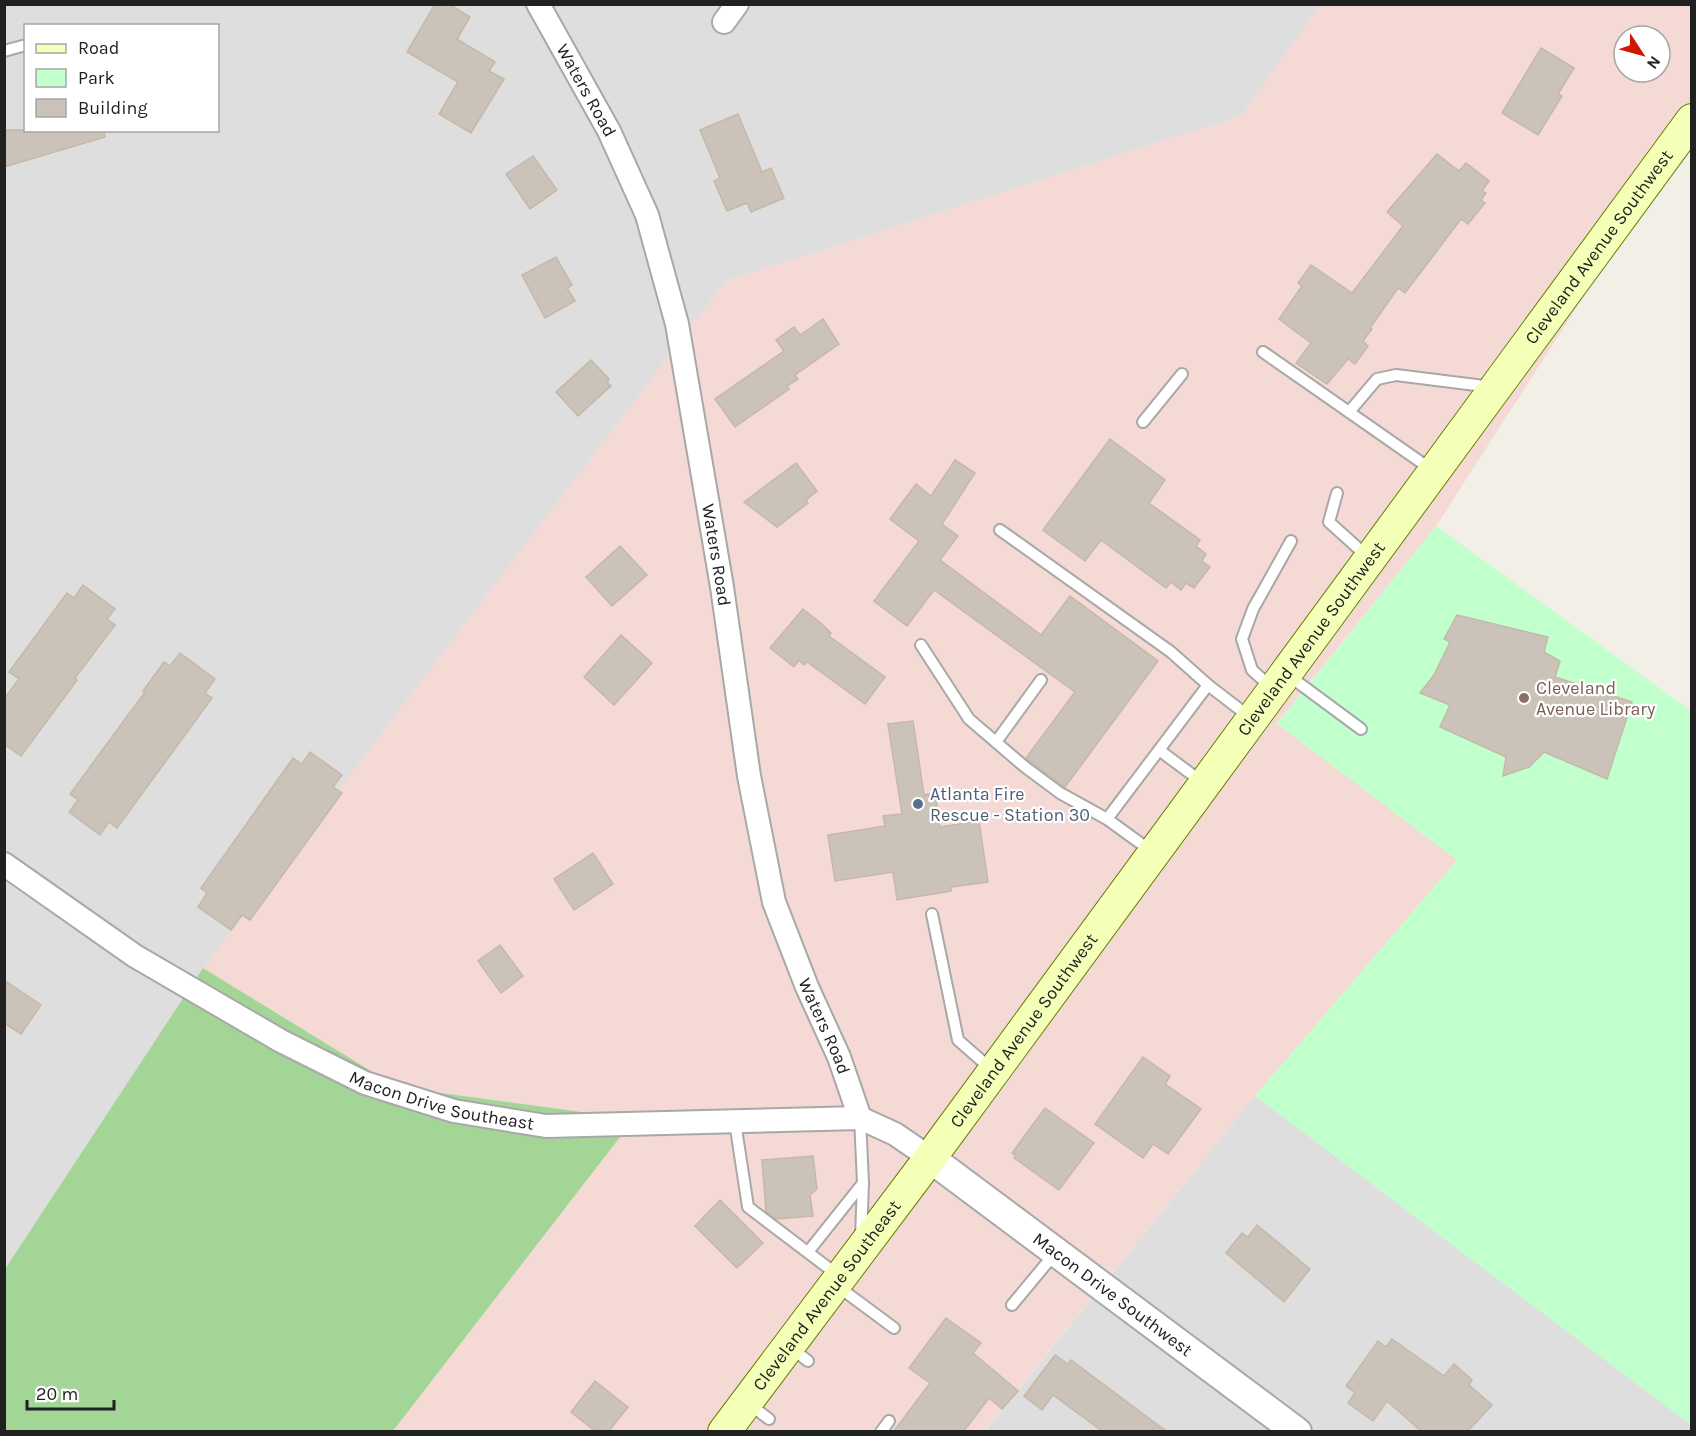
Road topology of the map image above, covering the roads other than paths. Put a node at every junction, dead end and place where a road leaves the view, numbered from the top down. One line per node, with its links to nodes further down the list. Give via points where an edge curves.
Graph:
1 (538, 4): 29 (street, Waters Road, via 609,131 647,215 677,324 722,587 749,776 774,902 839,1057)
2 (24, 46): 3 (lane)
3 (4, 51)
4 (1692, 120): 7 (main road, Cleveland Avenue Southwest)
5 (1263, 352): 8 (lane)
6 (1182, 374): 9 (lane)
7 (1496, 387): 8 (lane, via 1396,375 1377,379); 10 (main road, Cleveland Avenue Southwest)
8 (1349, 412): 10 (lane)
9 (1143, 422)
10 (1434, 471): 14 (main road, Cleveland Avenue Southwest)
11 (1337, 493): 14 (lane, via 1329,522)
12 (1000, 530): 18 (lane, via 1171,652)
13 (1291, 541): 17 (lane, via 1252,609 1242,639 1252,670)
14 (1370, 558): 17 (main road, Cleveland Avenue Southwest)
15 (921, 645): 21 (lane, via 969,719)
16 (1041, 680): 21 (lane)
17 (1280, 681): 19 (main road, Cleveland Avenue Southwest); 20 (lane)
18 (1208, 685): 19 (lane); 22 (lane)
19 (1252, 719): 23 (main road, Cleveland Avenue Southwest)
20 (1360, 729)
21 (996, 742): 24 (lane, via 1060,793)
22 (1159, 750): 23 (lane); 24 (lane)
23 (1204, 783): 25 (main road, Cleveland Avenue Southwest)
24 (1107, 819): 25 (lane)
25 (1154, 853): 28 (main road, Cleveland Avenue Southwest)
26 (4, 864): 30 (street, Macon Drive Southeast, via 135,956 280,1041 365,1083 454,1111 546,1126)
27 (932, 914): 28 (lane, via 958,1040)
28 (993, 1071): 31 (main road, Cleveland Avenue Southwest)
29 (860, 1118): 30 (street, Macon Drive Southeast); 31 (street, Macon Drive Southeast, via 895,1134); 32 (lane)
30 (735, 1122): 34 (lane, via 748,1207)
31 (930, 1158): 33 (main road, Cleveland Avenue Southeast); 35 (street, Macon Drive Southwest)
32 (864, 1183): 33 (lane); 34 (lane)
33 (861, 1249): 36 (main road, Cleveland Avenue Southeast)
34 (808, 1252): 36 (lane)
35 (1056, 1252): 37 (lane); 42 (street, Macon Drive Southwest)
36 (838, 1280): 38 (lane); 40 (main road, Cleveland Avenue Southeast, via 799,1354 758,1411)
37 (1012, 1305)
38 (894, 1328)
39 (889, 1421): 41 (lane)
40 (724, 1431)
41 (880, 1431)
42 (1296, 1431)

